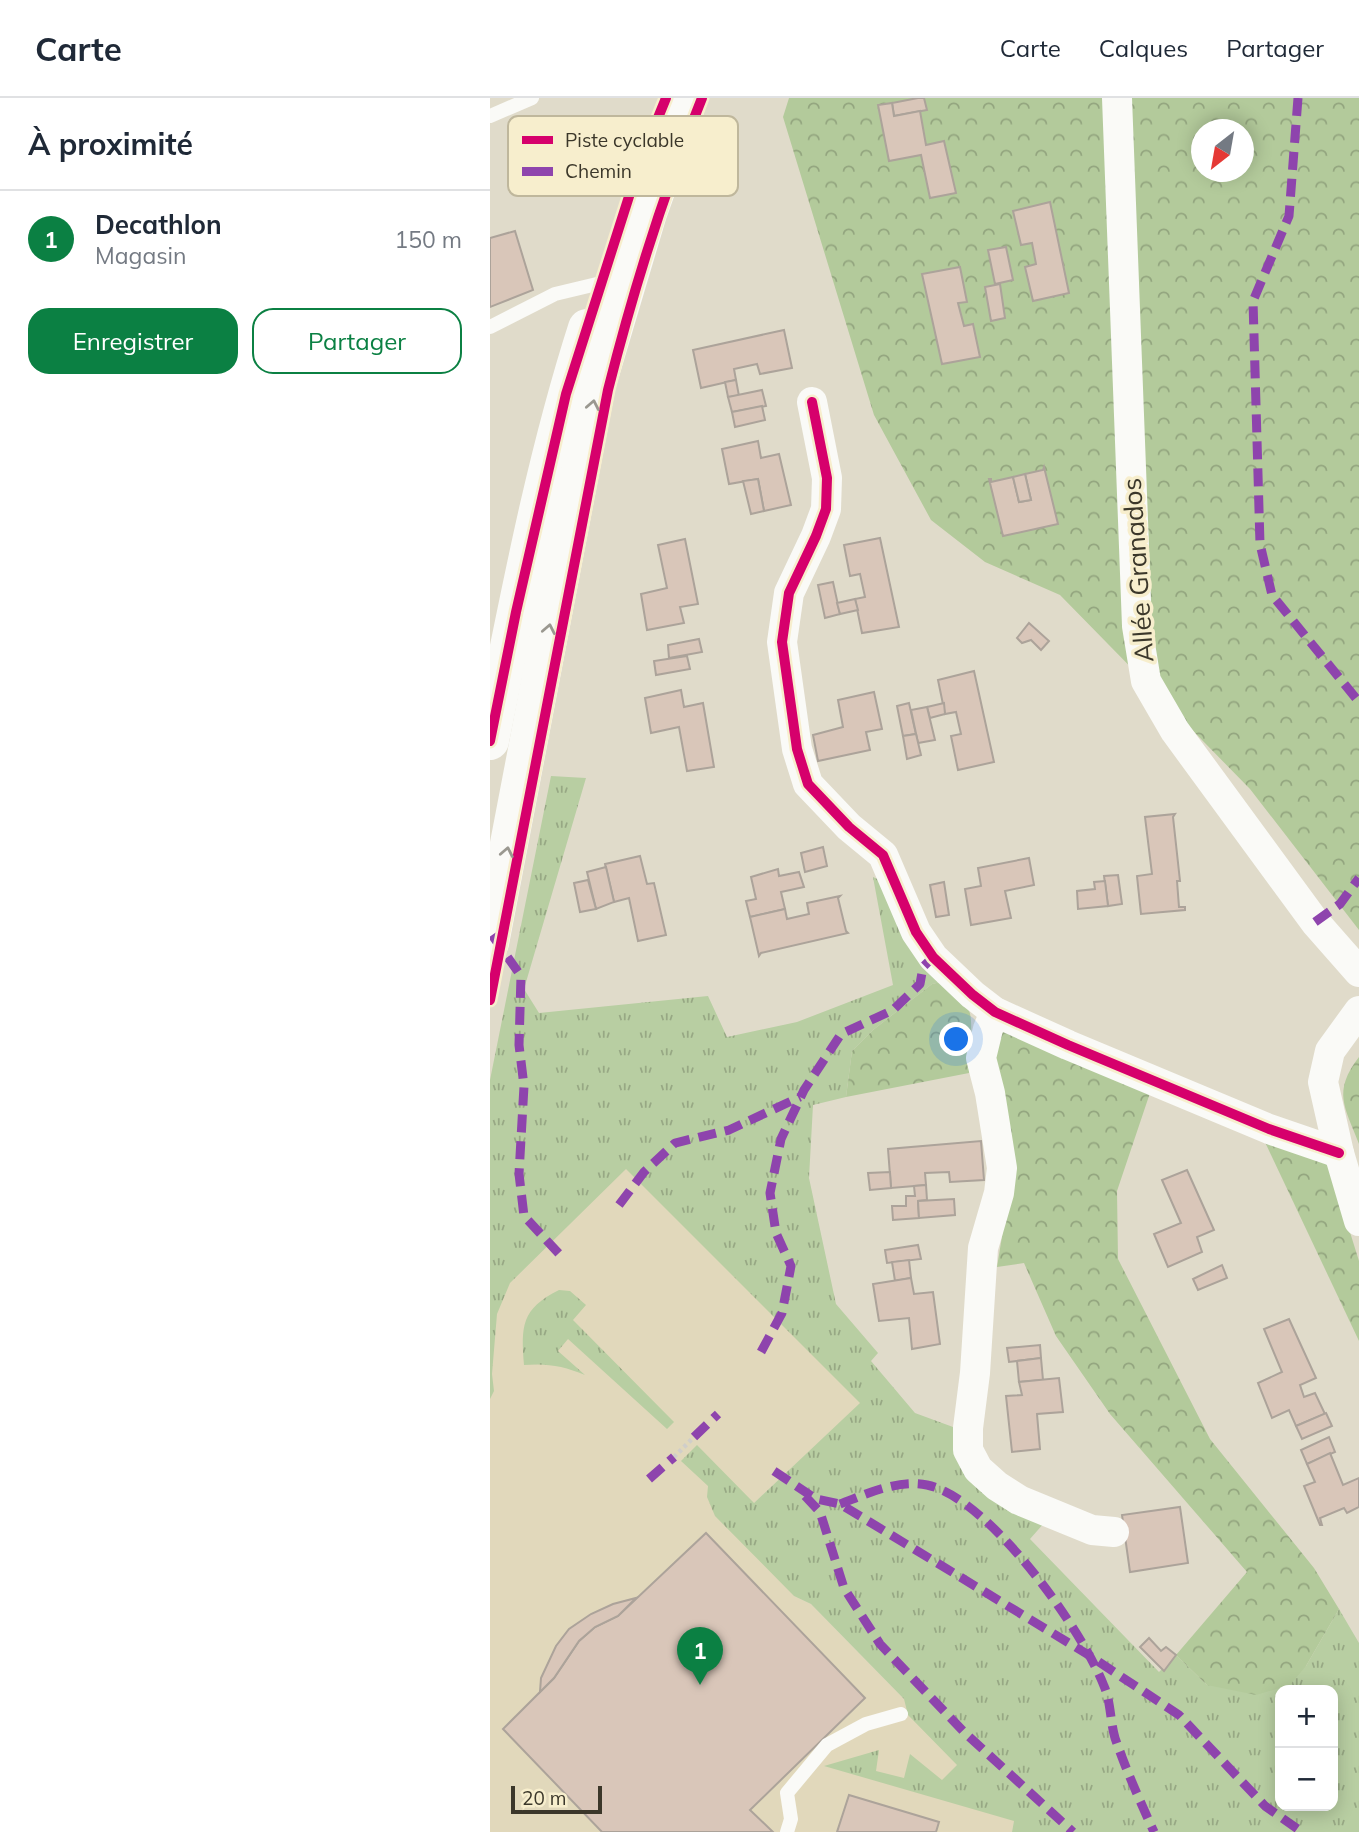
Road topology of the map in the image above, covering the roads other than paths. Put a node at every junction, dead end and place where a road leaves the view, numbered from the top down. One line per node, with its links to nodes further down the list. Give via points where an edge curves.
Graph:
1 (532, 98): 5 (lane)
2 (667, 98): 6 (street)
3 (689, 98): 7 (street, one-way to 3)
4 (1117, 98): 15 (street, Allée Granados, via 1137,626 1146,681 1191,753 1315,922)
5 (490, 116)
6 (659, 116)
7 (683, 116)
8 (629, 196): 10 (street)
9 (654, 196): 14 (street, one-way to 9, via 597,384)
10 (601, 283): 11 (lane, via 555,294); 13 (street, via 566,394)
11 (490, 327)
12 (812, 402): 17 (street, via 827,478 826,509 789,593 782,642 797,749 808,784 883,855 916,932 933,957)
13 (490, 741)
14 (490, 943)
15 (1359, 972)
16 (1359, 1011): 18 (street, via 1330,1052 1323,1082)
17 (995, 1012): 18 (street, via 1269,1129); 20 (street, via 981,1058 1002,1168 983,1248 968,1450 978,1469 1019,1500 1093,1530)
18 (1339, 1153): 19 (street)
19 (1359, 1221)
20 (1114, 1532)
21 (901, 1714): 22 (lane, via 866,1724 827,1745 787,1793 791,1819)
22 (787, 1832)

